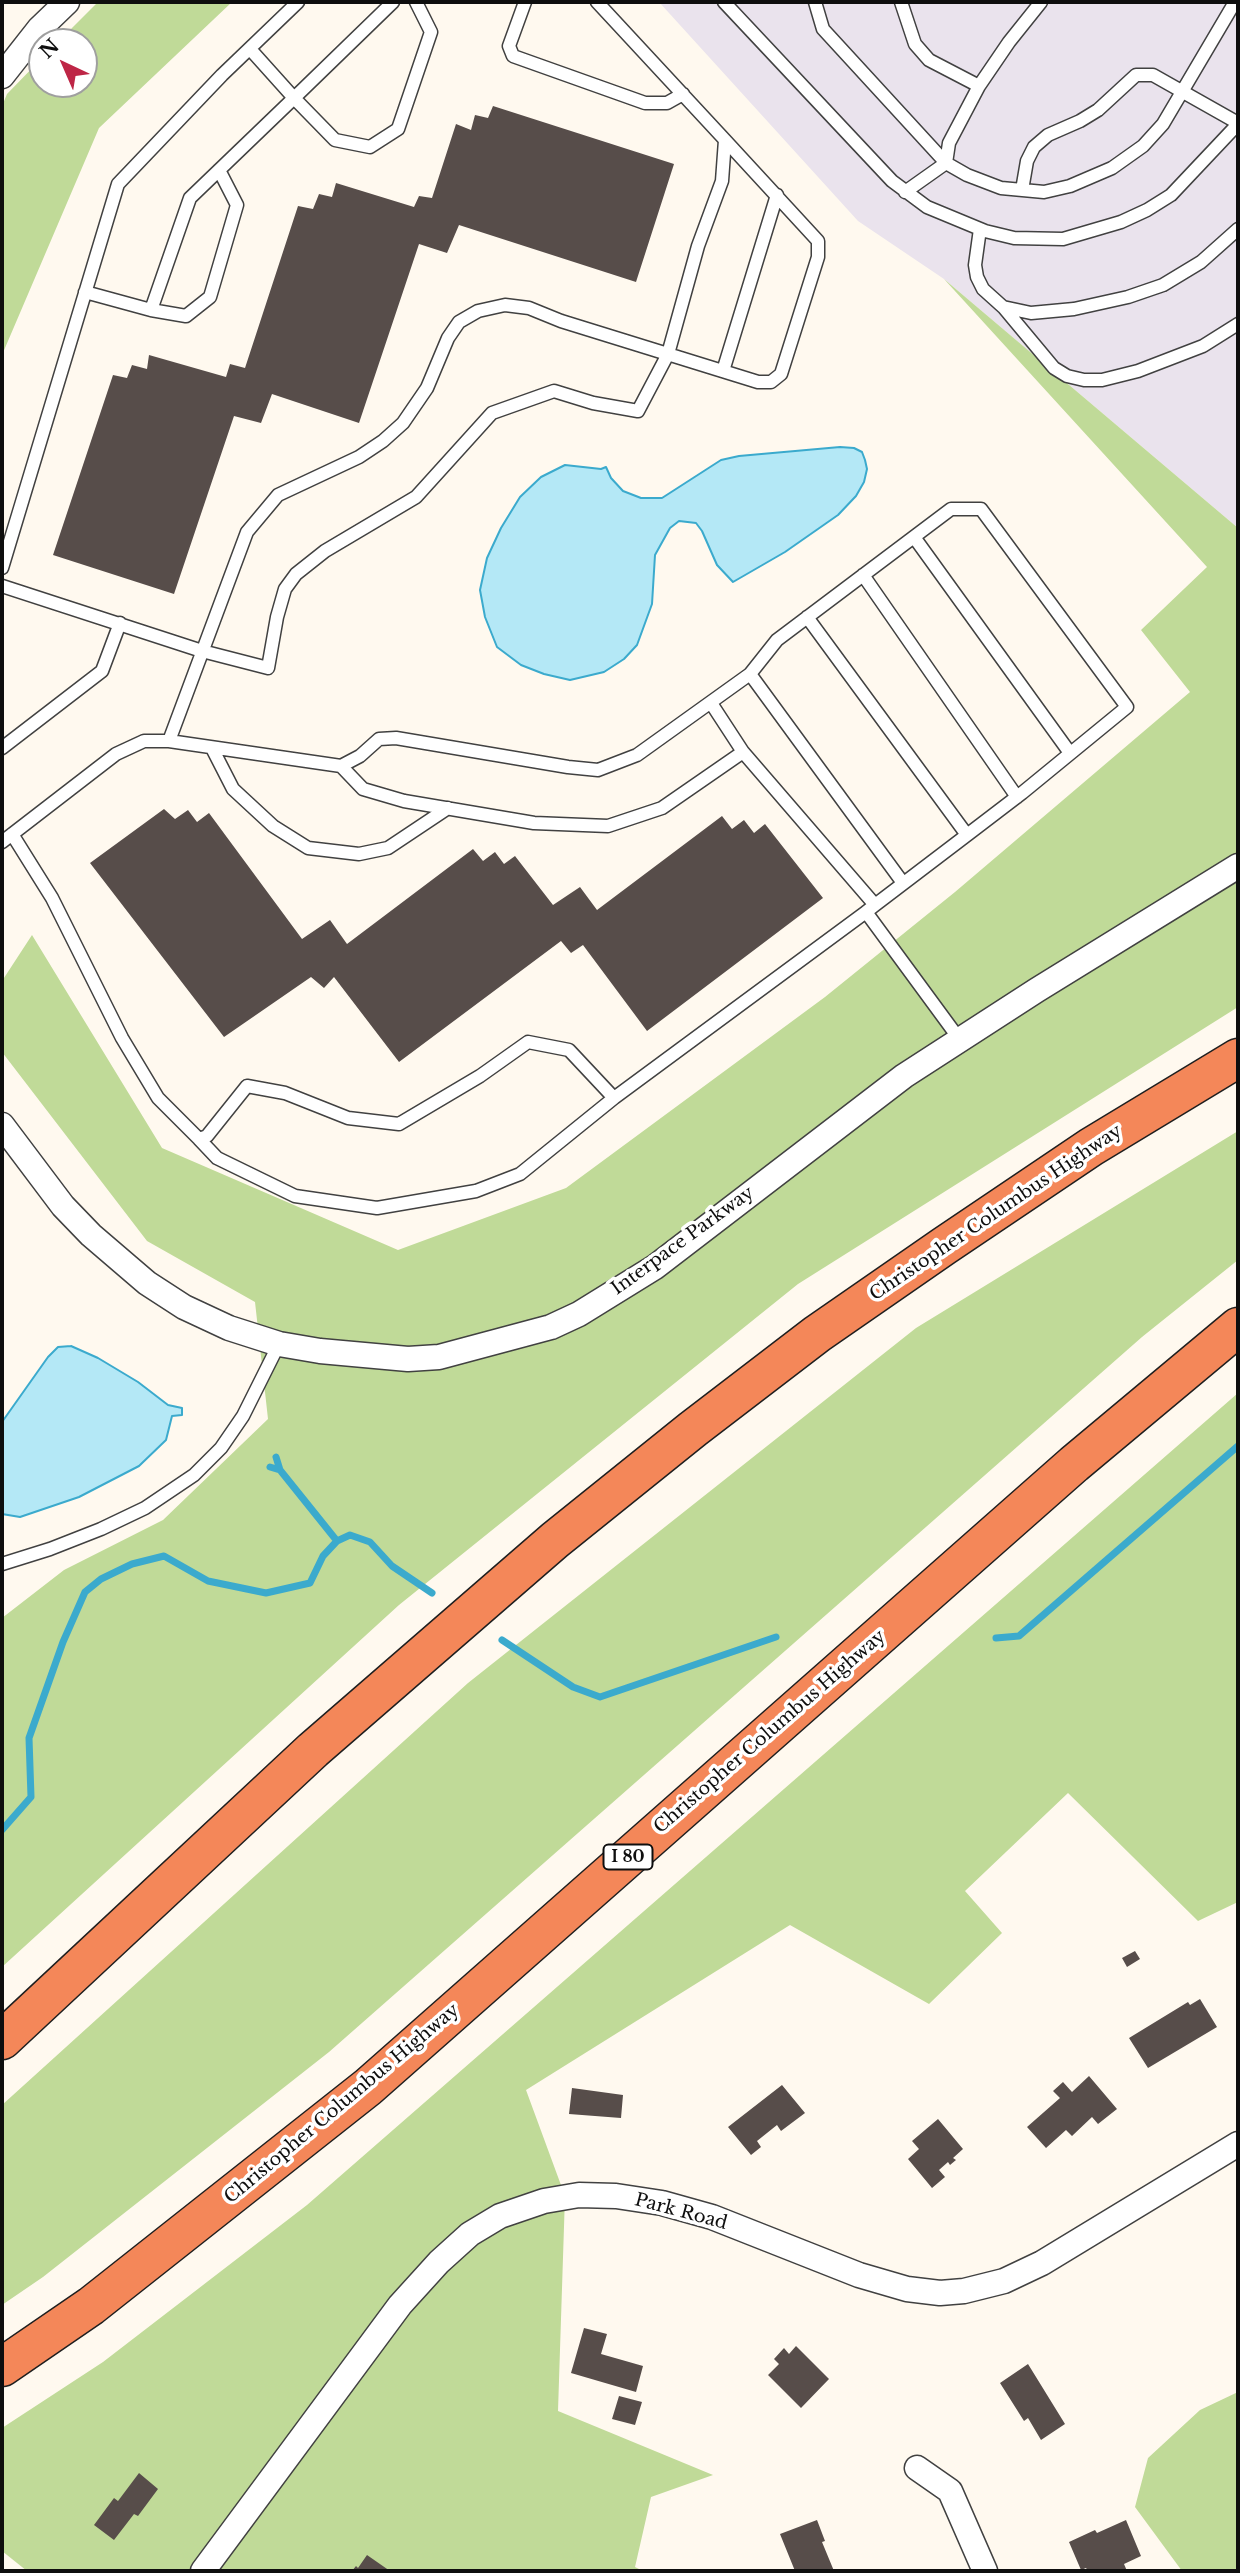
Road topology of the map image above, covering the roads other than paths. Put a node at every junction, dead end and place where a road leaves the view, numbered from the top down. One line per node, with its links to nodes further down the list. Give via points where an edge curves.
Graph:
1 (67, 2): 13 (street)
2 (298, 2): 12 (lane)
3 (393, 2): 17 (lane)
4 (416, 2): 17 (lane, via 431,32 398,129 370,147 335,140)
5 (525, 2): 16 (lane, via 509,46 513,56 645,103 667,103)
6 (597, 2): 16 (lane)
7 (724, 2): 23 (lane)
8 (814, 2): 20 (lane, via 823,29)
9 (901, 2): 14 (lane, via 915,44 929,60)
10 (1041, 2): 14 (lane)
11 (1235, 2): 15 (lane)
12 (250, 49): 17 (lane); 27 (lane, via 118,184)
13 (2, 76)
14 (979, 86): 20 (lane, via 949,143)
15 (1183, 90): 18 (lane); 22 (lane, via 1143,146 1112,168 1057,189); 22 (lane, via 1153,75 1136,75 1098,110 1034,147)
16 (683, 94): 19 (lane)
17 (294, 98): 21 (lane)
18 (1238, 124): 25 (lane, via 1171,195 1121,222 1063,239 1014,238)
19 (725, 140): 24 (lane); 31 (lane, via 722,181 698,246)
20 (946, 163): 22 (lane, via 967,176); 23 (lane)
21 (219, 170): 29 (lane, via 190,198); 29 (lane, via 237,205 210,297 186,316)
22 (1022, 190)
23 (905, 192): 25 (lane, via 927,208)
24 (777, 195): 32 (lane); 32 (lane, via 818,241 818,257 781,374 771,382 758,382)
25 (980, 229): 28 (lane, via 977,277)
26 (1238, 229): 28 (lane, via 1201,262 1163,285 1074,309 1031,313)
27 (85, 292): 29 (lane); 34 (lane)
28 (1003, 307): 30 (lane, via 1054,368 1084,380 1138,371 1203,346)
29 (151, 310)
30 (1238, 324)
31 (668, 354): 32 (lane); 39 (lane, via 638,411 554,391 492,413 416,497 324,551 296,574 282,598 268,668); 39 (lane, via 505,305 478,311 459,322 427,388 403,423 359,457 278,495 260,514 247,532)
32 (723, 371)
33 (914, 537): 35 (lane); 46 (lane); 46 (lane, via 951,509 981,509 1127,707)
34 (2, 568)
35 (863, 575): 37 (lane); 48 (lane)
36 (2, 586): 38 (lane)
37 (807, 617): 40 (lane, via 777,640); 50 (lane)
38 (120, 623): 39 (lane); 43 (lane, via 102,671)
39 (202, 651): 42 (lane)
40 (750, 674): 41 (lane); 53 (lane)
41 (711, 703): 45 (lane); 47 (lane, via 637,755 598,770 396,738 379,739)
42 (169, 741): 44 (lane); 51 (lane, via 144,741 116,754)
43 (2, 748)
44 (212, 748): 47 (lane); 49 (lane, via 233,789 273,826 308,848 359,854 388,848)
45 (743, 752): 49 (lane, via 662,808 608,826 534,824); 54 (lane)
46 (1070, 753): 48 (lane)
47 (341, 766): 49 (lane, via 363,789)
48 (1017, 797): 50 (lane)
49 (448, 808)
50 (967, 835): 53 (lane)
51 (7, 838): 59 (lane, via 52,898 122,1038 158,1098)
52 (1238, 866): 55 (street, Interpace Parkway)
53 (904, 883): 54 (lane)
54 (870, 909): 55 (lane); 57 (lane)
55 (960, 1040): 61 (street, Interpace Parkway, via 904,1076 655,1267 561,1323 439,1357 408,1359)
56 (1238, 1058): 63 (highway, Christopher Columbus Highway, via 1091,1147 944,1246 817,1334 693,1429 555,1540 313,1750)
57 (614, 1098): 59 (lane, via 520,1174 476,1191 377,1208 295,1196 217,1158); 59 (lane, via 569,1050 528,1042 399,1124 348,1118 285,1093 247,1087 207,1136)
58 (2, 1125): 61 (street, Interpace Parkway, via 64,1206 147,1283 229,1328)
59 (199, 1139)
60 (1238, 1327): 65 (highway, Christopher Columbus Highway / I 80, via 1074,1464 368,2087 91,2306)
61 (279, 1344): 62 (lane, via 243,1416 221,1448 194,1475 145,1508 101,1529)
62 (2, 1564)
63 (2, 2040)
64 (1238, 2144): 67 (street, Park Road, via 1042,2263 1004,2281 964,2291 907,2289 662,2203 579,2195 500,2216 470,2234 400,2305)
65 (2, 2367)
66 (917, 2468): 68 (street, via 950,2491)
67 (203, 2571)
68 (985, 2571)

